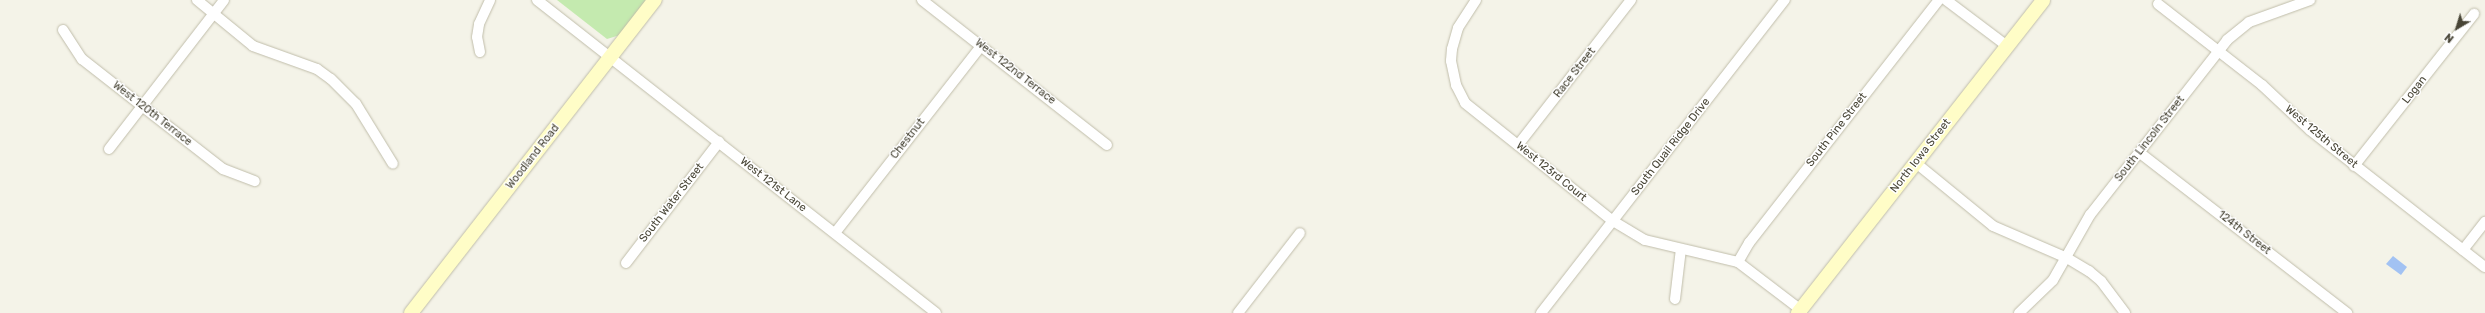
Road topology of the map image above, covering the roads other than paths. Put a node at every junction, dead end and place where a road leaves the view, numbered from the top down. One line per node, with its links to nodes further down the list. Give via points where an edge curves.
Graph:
1 (197, 0): 16 (street)
2 (224, 0): 16 (street)
3 (490, 0): 21 (street, via 479,24 477,37)
4 (537, 0): 22 (street, West 121st Lane)
5 (655, 0): 22 (main road, Woodland Road)
6 (922, 0): 18 (street, West 122nd Terrace)
7 (1476, 0): 26 (street, West 123rd Court, via 1458,28 1451,61 1456,85 1465,103)
8 (1631, 0): 26 (street, Race Street)
9 (1785, 0): 33 (street, South Quail Ridge Drive)
10 (1939, 0): 40 (street, South Pine Street, via 1748,243)
11 (1946, 0): 19 (street)
12 (2043, 0): 19 (main road, North Iowa Street)
13 (2310, 0): 20 (street, South Lincoln Street, via 2249,22)
14 (2158, 4): 20 (street, West 125th Street)
15 (2474, 14): 31 (street, Logan)
16 (212, 15): 23 (street); 30 (street, via 253,46 317,69 331,79 356,104)
17 (63, 30): 23 (street, West 120th Terrace, via 82,59)
18 (981, 46): 25 (street, West 122nd Terrace); 35 (street, Chestnut)
19 (2007, 46): 29 (main road, North Iowa Street)
20 (2218, 50): 28 (street, South Lincoln Street); 31 (street, West 125th Street)
21 (480, 52)
22 (610, 58): 24 (street, West 121st Lane); 45 (main road, Woodland Road)
23 (142, 106): 27 (street); 32 (street, West 120th Terrace, via 223,169)
24 (719, 142): 35 (street, West 121st Lane); 41 (street, South Water Street)
25 (1107, 145)
26 (1518, 145): 33 (street, West 123rd Court)
27 (109, 149)
28 (2140, 153): 39 (street, South Lincoln Street, via 2090,215); 51 (street, 124th Street)
29 (1916, 163): 39 (street, via 1993,226); 44 (main road, North Iowa Street)
30 (393, 164)
31 (2354, 166): 38 (street, West 125th Street)
32 (255, 181)
33 (1613, 221): 37 (street, West 123rd Court, via 1645,240); 48 (street, South Quail Ridge Drive)
34 (2485, 222): 38 (street)
35 (834, 233): 46 (street, West 121st Lane)
36 (1300, 233): 47 (street)
37 (1681, 249): 40 (street, West 123rd Court); 43 (street)
38 (2463, 250): 42 (street, West 125th Street)
39 (2067, 258): 49 (street, South Lincoln Street, via 2044,290); 50 (street, via 2100,281)
40 (1738, 262): 44 (street, West 123rd Court)
41 (626, 263)
42 (2485, 267)
43 (1675, 299)
44 (1800, 311)
45 (411, 313)
46 (936, 313)
47 (1238, 313)
48 (1541, 313)
49 (2019, 313)
50 (2125, 313)
51 (2347, 313)

